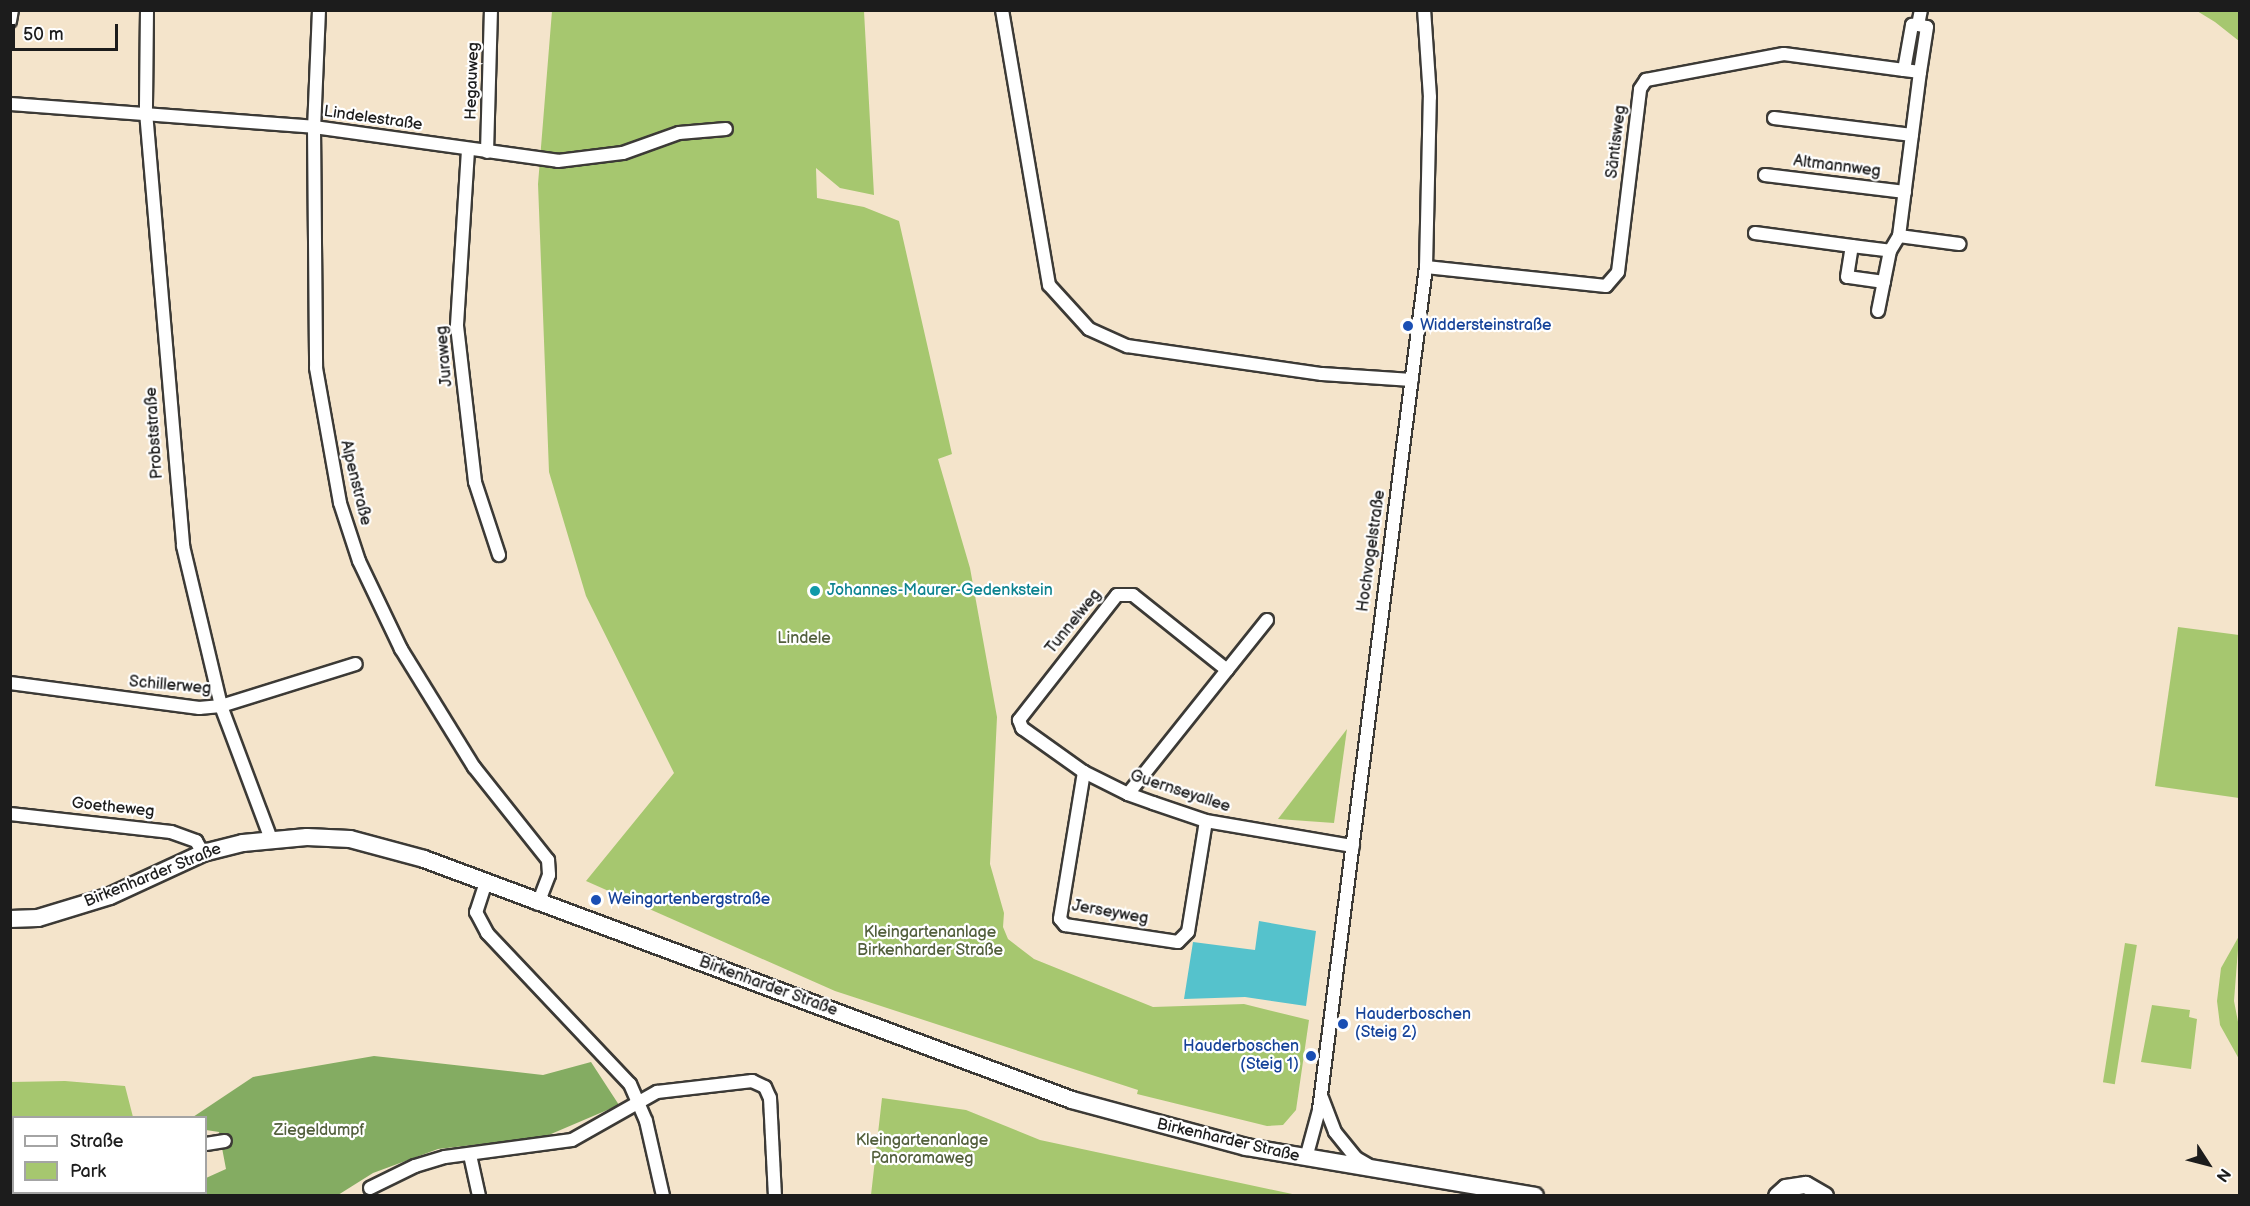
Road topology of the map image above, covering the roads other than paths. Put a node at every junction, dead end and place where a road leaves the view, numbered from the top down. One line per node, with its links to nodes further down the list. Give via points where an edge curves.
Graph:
1 (12, 10): 8 (street)
2 (147, 10): 13 (street, Probststraße)
3 (319, 10): 15 (street, Alpenstraße)
4 (491, 10): 19 (street, Hegauweg)
5 (1002, 10): 30 (street, via 1049,285 1089,329 1127,346 1322,374)
6 (1424, 10): 27 (street, Hochvogelstraße, via 1430,97)
7 (1921, 10): 9 (street)
8 (10, 21)
9 (1918, 25): 10 (street, via 1912,25); 11 (street, via 1927,27)
10 (1904, 70): 11 (street); 27 (street, Säntisweg, via 1784,54 1646,80 1640,89 1618,272 1606,286)
11 (1920, 72): 17 (street)
12 (10, 104): 13 (street, Lindelestraße)
13 (146, 112): 15 (street, Lindelestraße); 36 (street, Probststraße, via 183,546)
14 (1774, 118): 17 (street)
15 (315, 127): 18 (street, Lindelestraße); 46 (street, Alpenstraße, via 316,368 340,503 358,561 400,649 474,767 548,860 549,875)
16 (726, 129): 19 (street, Lindelestraße, via 679,133 623,153 558,161)
17 (1912, 135): 21 (street)
18 (468, 150): 19 (street, Lindelestraße); 31 (street, Juraweg, via 457,326 475,482)
19 (487, 152)
20 (1765, 175): 21 (street, Altmannweg)
21 (1905, 192): 23 (street)
22 (1755, 233): 25 (street)
23 (1899, 236): 24 (street); 26 (street)
24 (1959, 244)
25 (1852, 246): 26 (street); 28 (street, via 1847,277)
26 (1890, 250): 28 (street)
27 (1426, 267): 30 (street, Hochvogelstraße)
28 (1884, 282): 29 (street)
29 (1878, 311)
30 (1412, 380): 43 (street, Hochvogelstraße)
31 (499, 555)
32 (1267, 620): 34 (street)
33 (356, 663): 36 (street, Schillerweg)
34 (1227, 670): 37 (street, Tunnelweg, via 1133,595 1117,595); 39 (street)
35 (10, 683): 36 (street, Schillerweg, via 199,708)
36 (221, 706): 42 (street, Probststraße)
37 (1019, 720): 38 (street, Guernseyallee, via 1022,728)
38 (1084, 772): 39 (street, Guernseyallee); 41 (street, Jerseyweg, via 1060,919 1065,925 1178,942 1188,932)
39 (1128, 794): 41 (street, Guernseyallee)
40 (10, 814): 44 (street, Goetheweg, via 171,832 196,841)
41 (1206, 821): 43 (street, Guernseyallee)
42 (271, 839): 44 (main road, Birkenharder Straße); 45 (main road, Birkenharder Straße, via 350,839 424,859)
43 (1353, 846): 48 (street, Hochvogelstraße)
44 (203, 853): 47 (main road, Birkenharder Straße, via 110,896 38,918)
45 (486, 882): 46 (main road, Birkenharder Straße); 49 (street, via 476,912 486,933 596,1044 630,1084)
46 (538, 904): 53 (main road, Birkenharder Straße, via 1072,1100 1246,1148)
47 (10, 919)
48 (1320, 1095): 53 (street, Hochvogelstraße); 54 (street, Hochvogelstraße, via 1335,1132 1356,1158)
49 (638, 1102): 52 (street, via 572,1140); 57 (street); 58 (street, via 657,1092 752,1082 765,1087 770,1098)
50 (225, 1141): 51 (street)
51 (207, 1144)
52 (470, 1155): 55 (street, via 415,1166); 56 (street)
53 (1306, 1158): 54 (main road, Birkenharder Straße)
54 (1377, 1170): 59 (main road, Birkenharder Straße)
55 (370, 1188)
56 (479, 1196)
57 (663, 1196)
58 (775, 1196)
59 (1535, 1196)
60 (1777, 1196): 61 (main road, via 1786,1188 1806,1185)
61 (1825, 1196)

